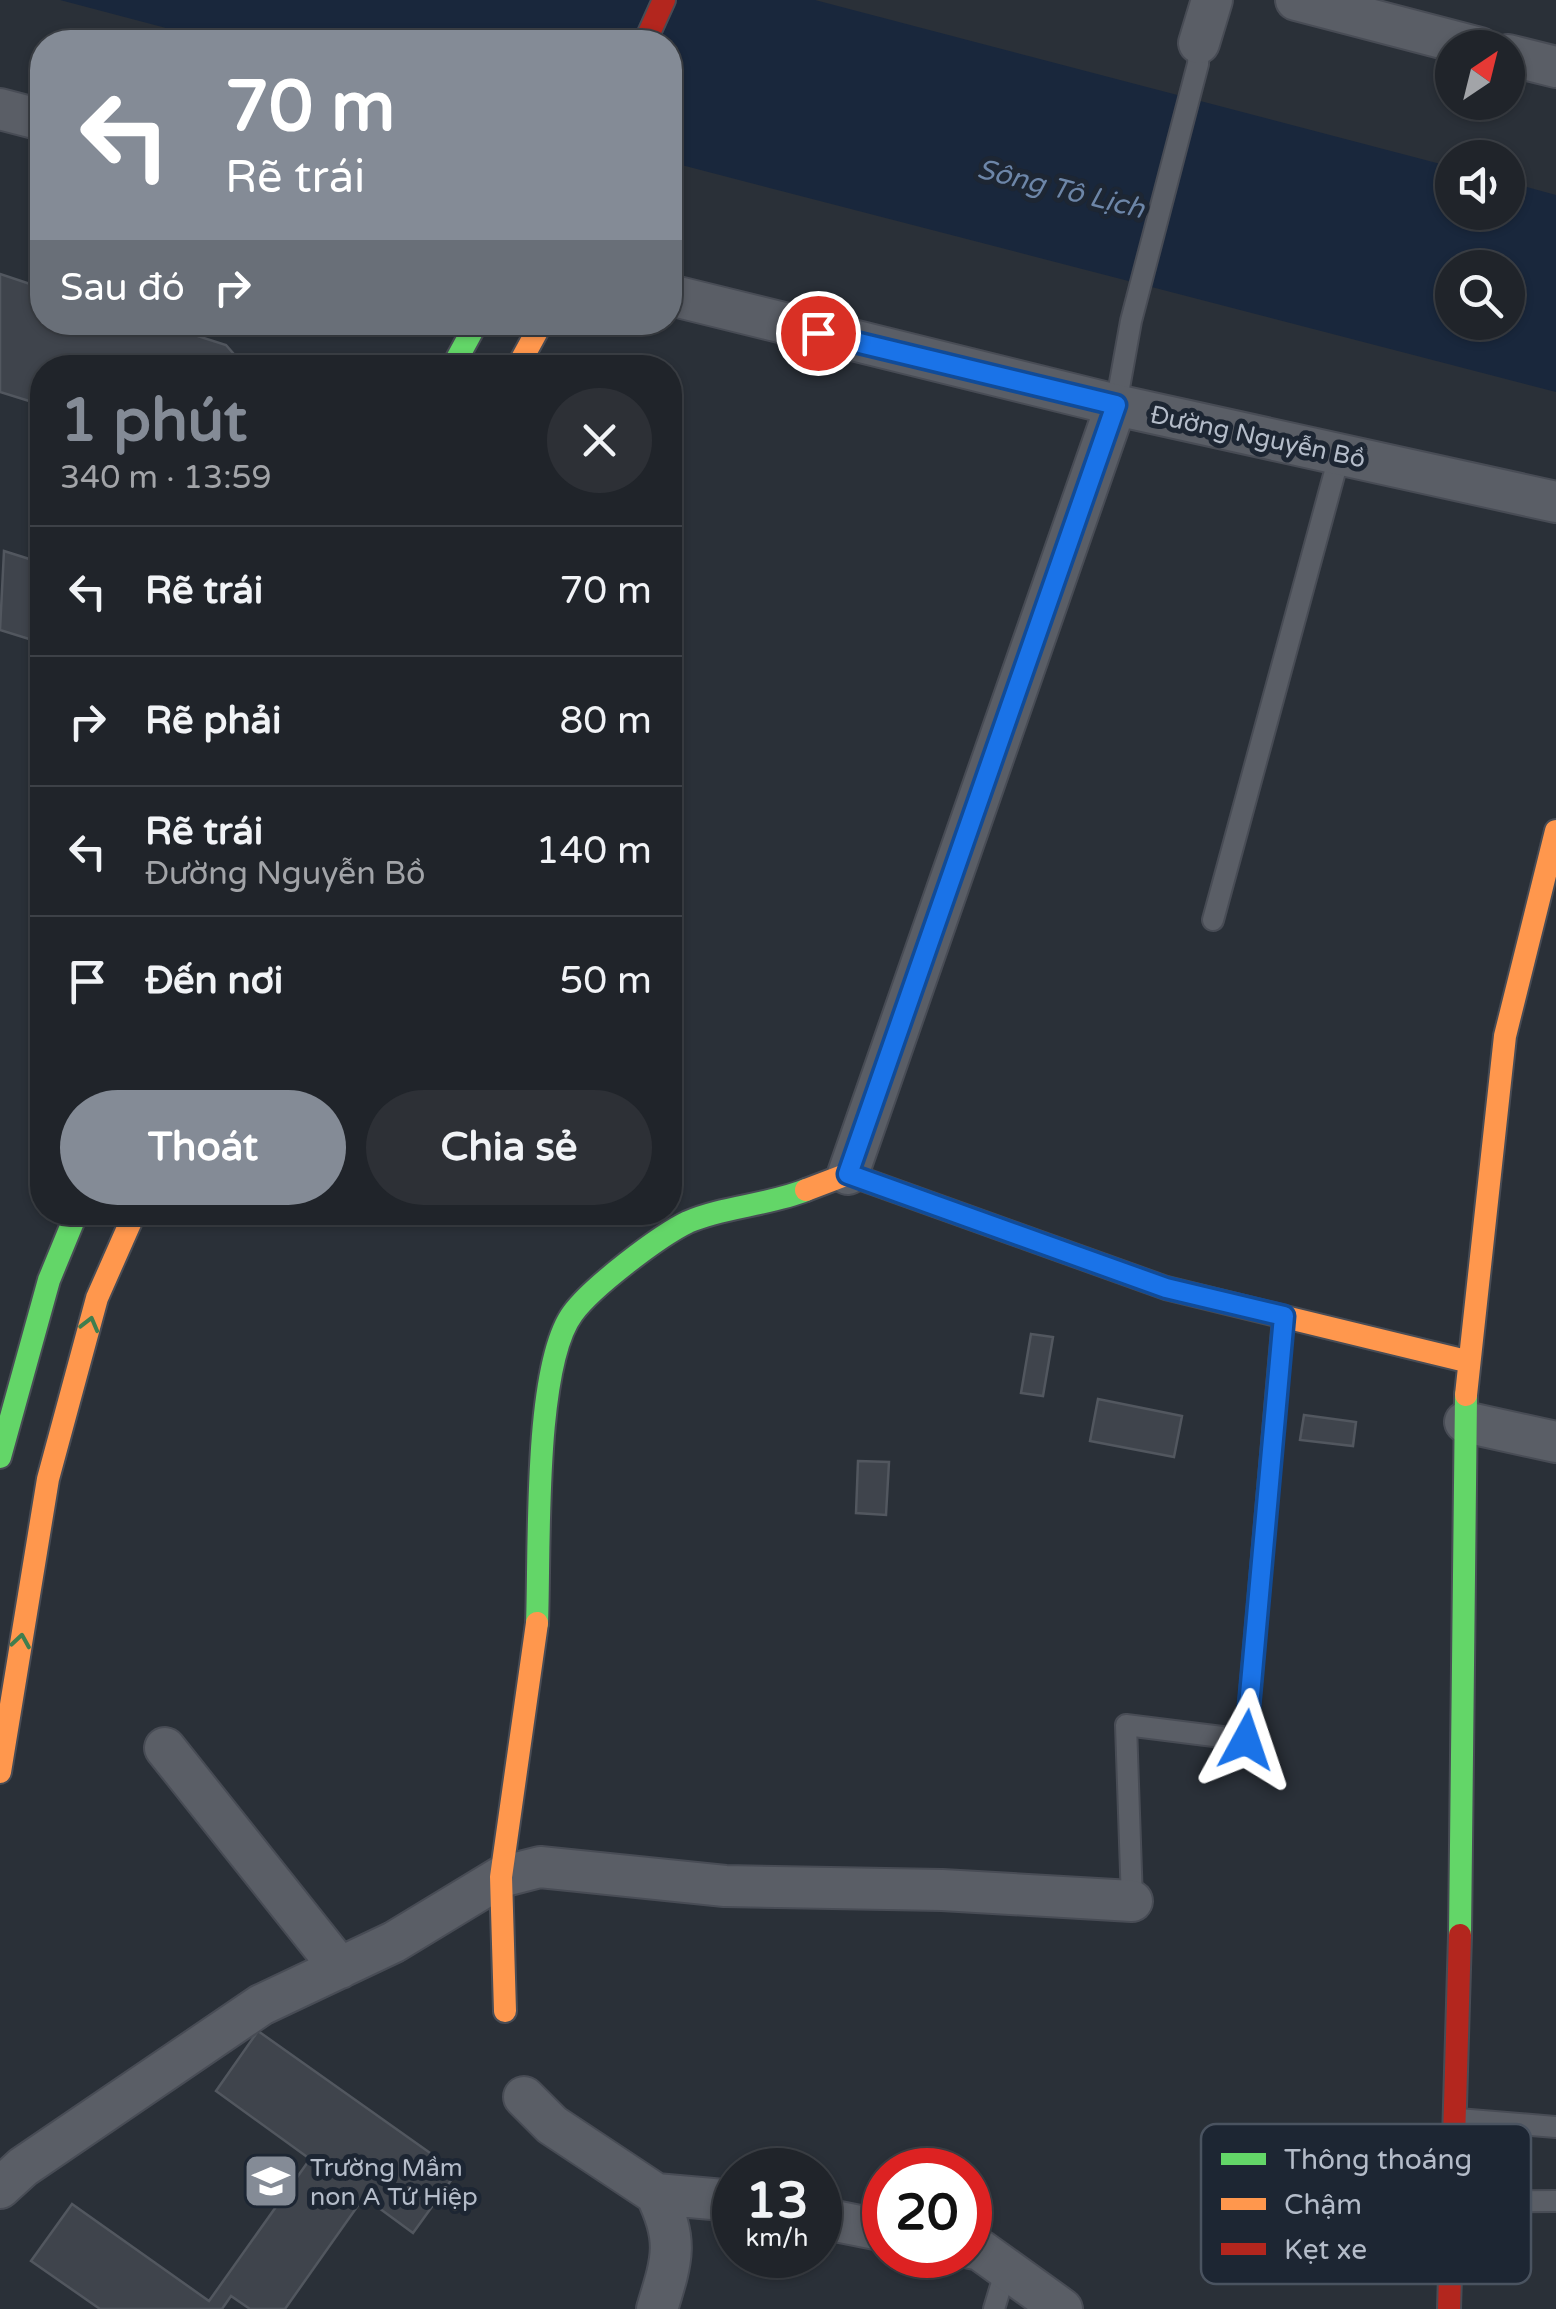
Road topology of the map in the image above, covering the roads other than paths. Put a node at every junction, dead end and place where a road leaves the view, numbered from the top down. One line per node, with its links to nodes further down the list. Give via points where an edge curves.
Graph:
1 (664, 0): 4 (street)
2 (1212, 0): 6 (street)
3 (1296, 0): 5 (street)
4 (650, 30)
5 (1435, 36)
6 (1199, 54): 12 (lane)
7 (1525, 59): 8 (street)
8 (1556, 67)
9 (0, 109): 10 (street)
10 (30, 117)
11 (682, 298): 12 (street, Đường Nguyễn Bồ)
12 (1116, 405): 13 (street, Đường Nguyễn Bồ); 17 (street)
13 (1340, 453): 14 (street, Đường Nguyễn Bồ); 16 (lane)
14 (1556, 502)
15 (1556, 831): 21 (street, via 1504,1036)
16 (1213, 920)
17 (848, 1174): 20 (street, via 1166,1288); 27 (street, via 776,1202 688,1222 606,1280 572,1314 555,1353 547,1406 535,1656)
18 (72, 1225): 24 (street, via 49,1280)
19 (128, 1225): 26 (street, one-way to 19, via 48,1479 97,1298)
20 (1284, 1316): 21 (street); 28 (lane, via 1246,1740 1126,1725)
21 (1466, 1361): 22 (street)
22 (1465, 1422): 23 (street); 32 (street)
23 (1556, 1442)
24 (0, 1456)
25 (165, 1748): 29 (street)
26 (0, 1772)
27 (502, 1876): 28 (street, via 540,1867 725,1886); 29 (street); 30 (street)
28 (1132, 1902)
29 (340, 1968): 37 (street, via 261,2005)
30 (505, 2011)
31 (524, 2097): 38 (street, via 552,2125)
32 (1456, 2119): 33 (street); 34 (lane)
33 (1456, 2124)
34 (1518, 2124)
35 (1531, 2125): 36 (lane)
36 (1556, 2127)
37 (0, 2188)
38 (656, 2194): 39 (street); 45 (street, via 674,2243)
39 (712, 2200)
40 (1531, 2201): 41 (lane)
41 (1556, 2201)
42 (992, 2260): 43 (street)
43 (1006, 2268): 46 (lane); 47 (street)
44 (1450, 2284): 48 (street)
45 (657, 2309)
46 (994, 2309)
47 (1062, 2309)
48 (1449, 2309)

